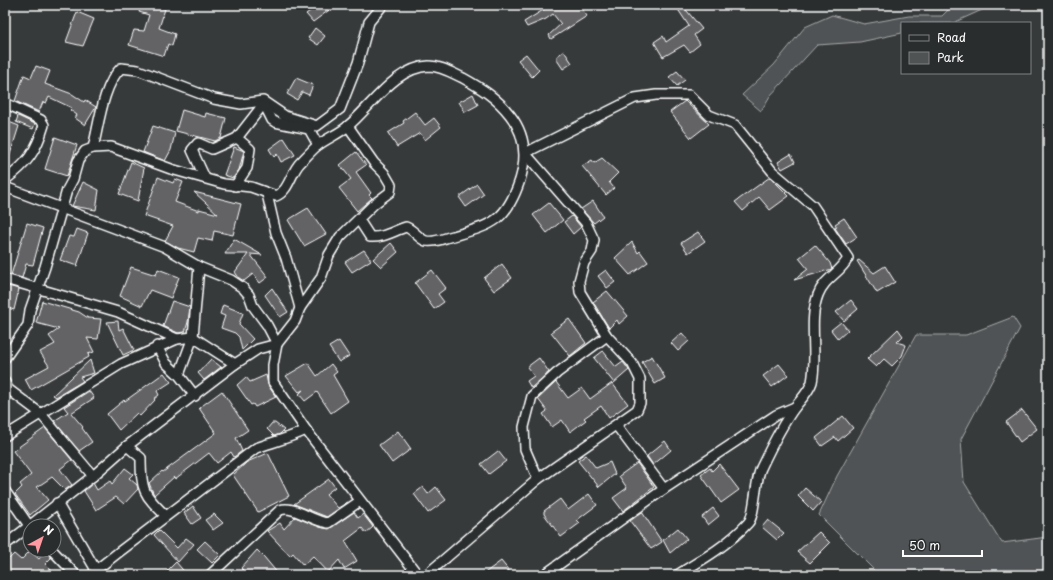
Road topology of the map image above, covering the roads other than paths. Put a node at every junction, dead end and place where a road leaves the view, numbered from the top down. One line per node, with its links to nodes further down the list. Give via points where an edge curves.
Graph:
1 (383, 5): 6 (street, via 369,22 358,63 340,109 317,126 285,116 263,101 241,104 214,99 138,70 121,68 113,76)
2 (5, 103): 9 (street, via 41,120 44,125 29,159 23,167)
3 (348, 126): 5 (street); 7 (street, via 380,91 409,72 428,66 441,68 499,101 519,130); 14 (street, via 391,185 390,192)
4 (237, 138): 5 (street, via 258,110 264,106 275,122 308,129); 8 (street, via 212,149 198,143 192,150); 10 (street, via 250,149 247,168)
5 (318, 145): 12 (street, via 297,166 281,194)
6 (93, 148): 8 (street, via 111,147 154,164); 13 (street, via 85,151 78,161)
7 (525, 153): 14 (street, via 514,198 489,226 432,241 423,239 406,227 378,238 370,237); 19 (street, via 586,223 594,240 592,251 584,263 580,292); 29 (street, via 635,98 656,94 689,95 709,115 735,125 772,172 813,206 848,258 844,266 824,282 818,293 814,315 812,383)
8 (205, 178): 10 (street)
9 (5, 180)
10 (235, 186): 12 (street, via 251,187)
11 (5, 187): 13 (street)
12 (268, 194): 18 (street, via 276,233)
13 (62, 208): 15 (street, via 165,247); 17 (street)
14 (359, 220): 18 (street, via 340,237 329,254 321,278)
15 (199, 267): 20 (street); 22 (street, via 231,280 243,288)
16 (5, 279): 17 (street)
17 (37, 287): 21 (street, via 118,312); 24 (street, via 28,325)
18 (300, 308): 22 (street, via 295,321)
19 (607, 336): 31 (street, via 632,363 640,379 640,403 637,410); 36 (street, via 557,373 532,396 524,427 525,449)
20 (193, 337): 21 (street); 25 (street); 26 (street)
21 (177, 339): 23 (street)
22 (278, 344): 25 (street, via 258,349); 32 (street, via 273,365 274,382)
23 (158, 346): 26 (street, via 166,363); 30 (street, via 121,364)
24 (5, 358)
25 (235, 364): 28 (street)
26 (179, 375): 28 (street)
27 (5, 382): 30 (street, via 8,389)
28 (195, 396): 34 (street)
29 (795, 407): 37 (street, via 776,415); 53 (street, via 761,468 749,523 711,555)
30 (40, 413): 33 (street); 35 (street)
31 (616, 425): 36 (street); 37 (street)
32 (306, 430): 39 (street); 41 (street, via 256,448)
33 (5, 436)
34 (127, 446): 35 (street); 41 (street, via 141,458 141,484 150,501)
35 (93, 476): 40 (street)
36 (538, 479): 51 (street)
37 (664, 489): 52 (street)
38 (5, 492): 42 (street)
39 (360, 501): 49 (street, via 328,523 311,519 291,508 280,510); 50 (street)
40 (57, 503): 43 (street); 47 (street)
41 (166, 516): 47 (street)
42 (23, 518)
43 (39, 518)
44 (22, 532): 45 (street)
45 (5, 545)
46 (60, 558): 48 (street)
47 (94, 572)
48 (76, 575)
49 (210, 575)
50 (418, 575)
51 (426, 575)
52 (544, 575)
53 (678, 575)

